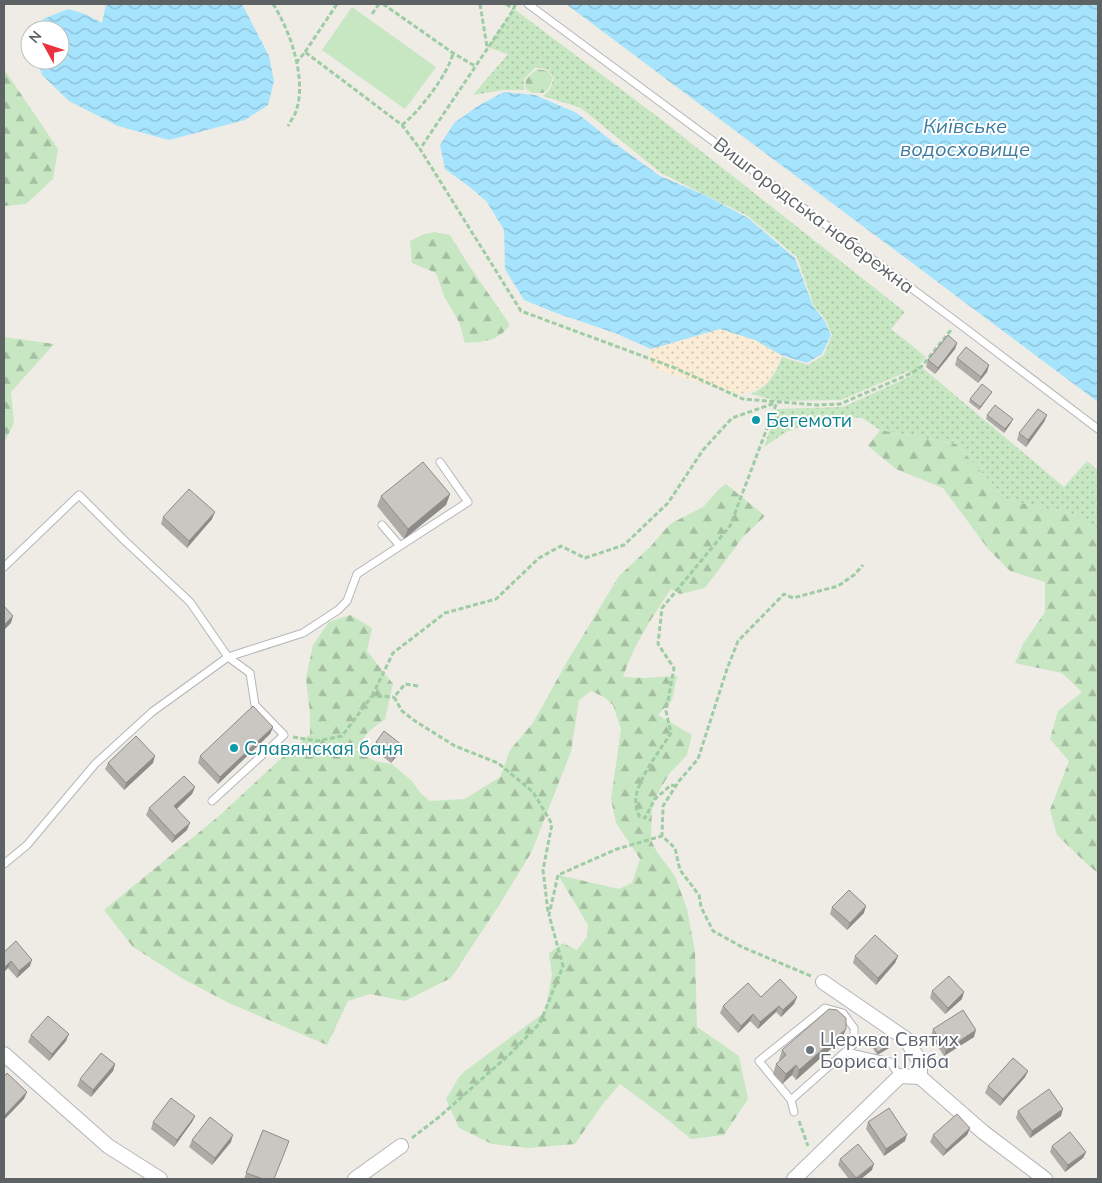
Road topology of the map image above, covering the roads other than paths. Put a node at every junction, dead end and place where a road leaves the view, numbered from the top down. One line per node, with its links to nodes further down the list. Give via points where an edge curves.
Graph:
1 (528, 4): 2 (lane, Вишгородська набережна)
2 (1098, 429)
3 (440, 462): 5 (lane, via 468,502)
4 (382, 525): 5 (lane)
5 (400, 546): 7 (lane, via 357,574 347,601 303,633)
6 (4, 566): 7 (lane, via 79,495 190,602)
7 (228, 657): 8 (lane, via 250,673 254,705 284,735); 9 (lane, via 152,712 95,764 26,845)
8 (212, 801)
9 (4, 864)
10 (824, 982): 14 (street, via 906,1039 920,1062)
11 (846, 1052): 13 (lane, via 890,1062); 15 (lane); 15 (lane, via 854,1044 854,1028 843,1013 825,1008 759,1061)
12 (4, 1054): 18 (street, via 108,1146)
13 (900, 1076): 14 (street); 20 (street)
14 (920, 1077): 21 (street, via 983,1132)
15 (791, 1100): 16 (lane)
16 (794, 1112)
17 (401, 1146): 19 (street)
18 (160, 1179)
19 (355, 1179)
20 (794, 1179)
21 (1045, 1179)

